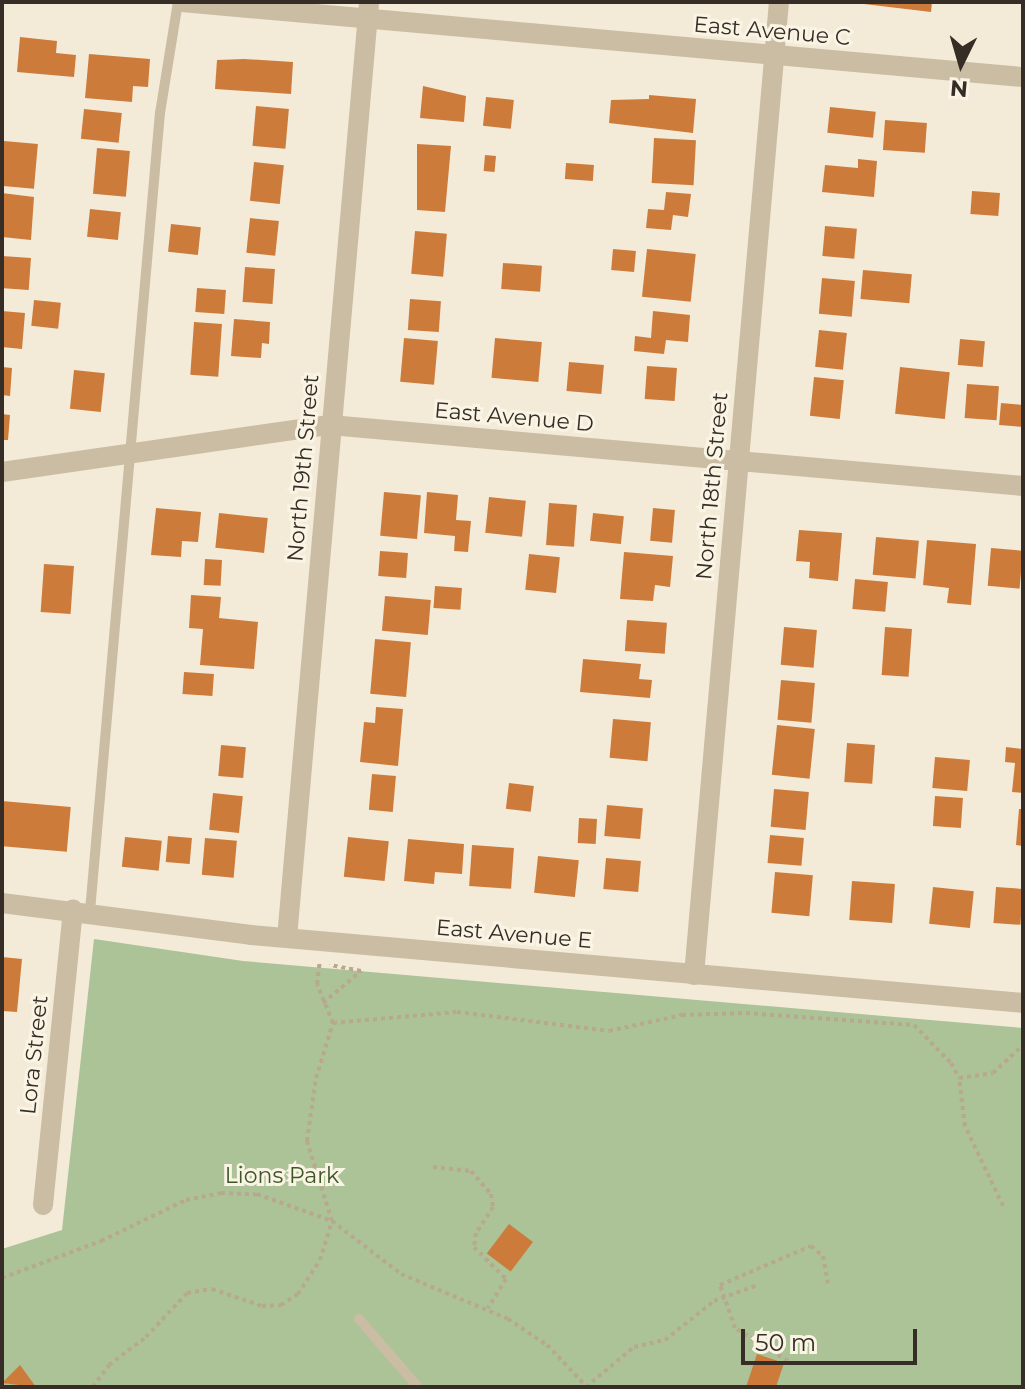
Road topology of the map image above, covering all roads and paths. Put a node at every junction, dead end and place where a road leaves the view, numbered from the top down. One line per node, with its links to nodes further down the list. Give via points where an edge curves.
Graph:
1 (180, 2): 3 (street, East Avenue C); 7 (lane, via 160,113)
2 (779, 2): 4 (street, North 18th Street)
3 (368, 11): 4 (street, East Avenue C); 6 (street, North 19th Street)
4 (774, 55): 5 (street, East Avenue C); 8 (street, North 18th Street)
5 (1023, 77)
6 (330, 425): 7 (street, East Avenue D); 8 (street, East Avenue D); 13 (street, North 19th Street)
7 (133, 453): 9 (street, East Avenue D); 12 (lane)
8 (739, 461): 10 (street, East Avenue D); 16 (street, North 18th Street)
9 (2, 472)
10 (1023, 486)
11 (2, 903): 12 (street, East Avenue E)
12 (81, 911): 13 (street, East Avenue E); 23 (street, Lora Street)
13 (287, 938): 14 (street, East Avenue E)
14 (336, 942): 15 (path); 16 (street, East Avenue E)
15 (321, 960): 17 (path, via 317,984); 17 (path, via 339,970 361,971)
16 (694, 975): 18 (street, East Avenue E)
17 (323, 1003): 19 (path)
18 (1023, 1003)
19 (333, 1023): 21 (path, via 457,1012 609,1031 682,1015 746,1013 914,1025); 25 (path, via 316,1078 307,1141)
20 (1023, 1045): 21 (path, via 993,1073)
21 (959, 1078): 24 (path, via 965,1126)
22 (433, 1167): 30 (path, via 471,1171 491,1194 493,1207 476,1233 474,1247 506,1279)
23 (43, 1205)
24 (1003, 1206)
25 (332, 1221): 26 (path, via 257,1194 204,1195); 30 (path, via 401,1274); 33 (path, via 320,1260 289,1301 272,1307 212,1289 194,1290 109,1365)
26 (2, 1278)
27 (828, 1284): 29 (path, via 820,1251 805,1247 723,1281)
28 (758, 1285): 29 (path)
29 (721, 1298): 32 (path, via 741,1334); 35 (path, via 675,1335 634,1347)
30 (488, 1308): 35 (path, via 547,1345)
31 (359, 1319): 34 (lane)
32 (788, 1361)
33 (93, 1387)
34 (418, 1387)
35 (586, 1387)

